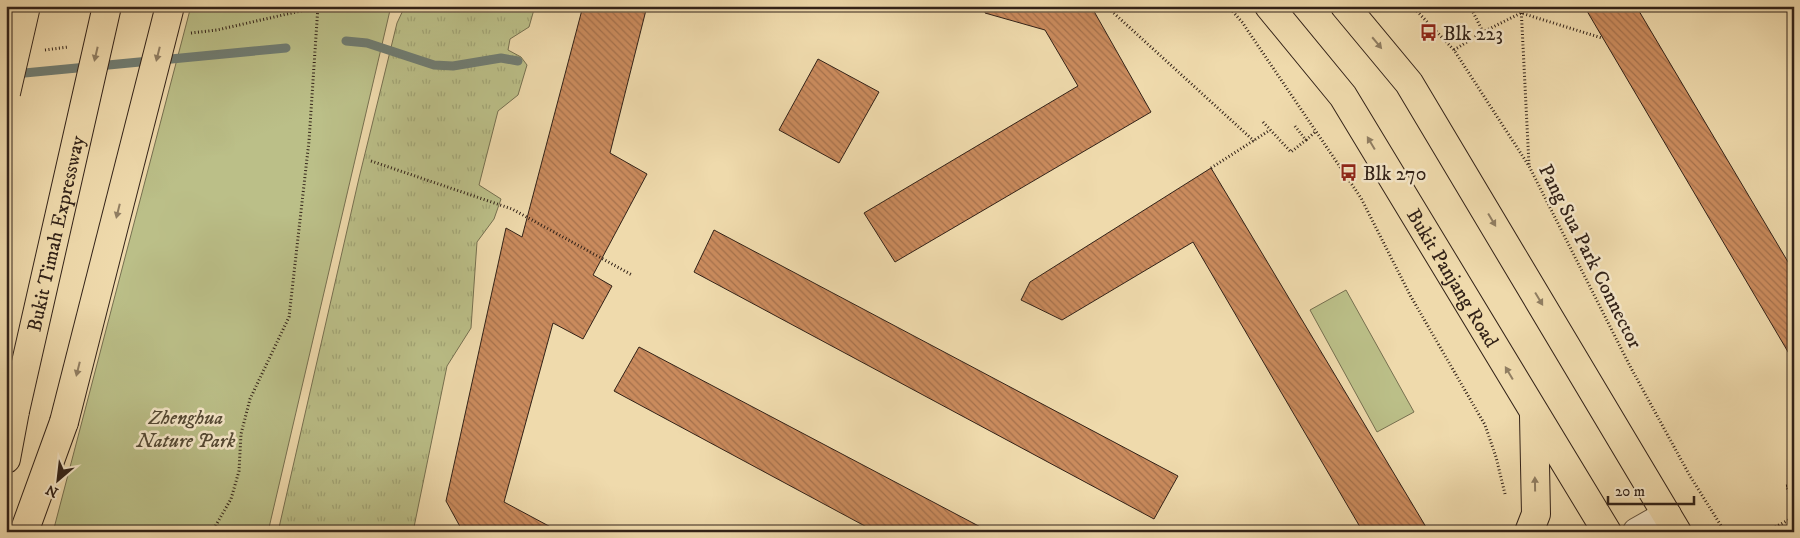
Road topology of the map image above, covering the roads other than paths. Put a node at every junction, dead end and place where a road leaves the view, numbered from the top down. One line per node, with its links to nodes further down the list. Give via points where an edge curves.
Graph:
1 (26, 6): 6 (main road, bridge)
2 (107, 6): 8 (main road, Bukit Timah Expressway, one-way to 8, bridge)
3 (170, 6): 10 (main road, one-way to 10, bridge, via 64,422)
4 (1269, 6): 7 (main road, Bukit Panjang Road, one-way to 4, via 1343,96)
5 (1346, 6): 9 (main road, one-way to 9, via 1409,83)
6 (6, 93)
7 (1534, 414): 11 (main road, one-way to 7, via 1536,514); 12 (main road, Bukit Panjang Road)
8 (6, 459)
9 (1672, 523): 13 (street)
10 (24, 532)
11 (1529, 532)
12 (1607, 532)
13 (1637, 532)

